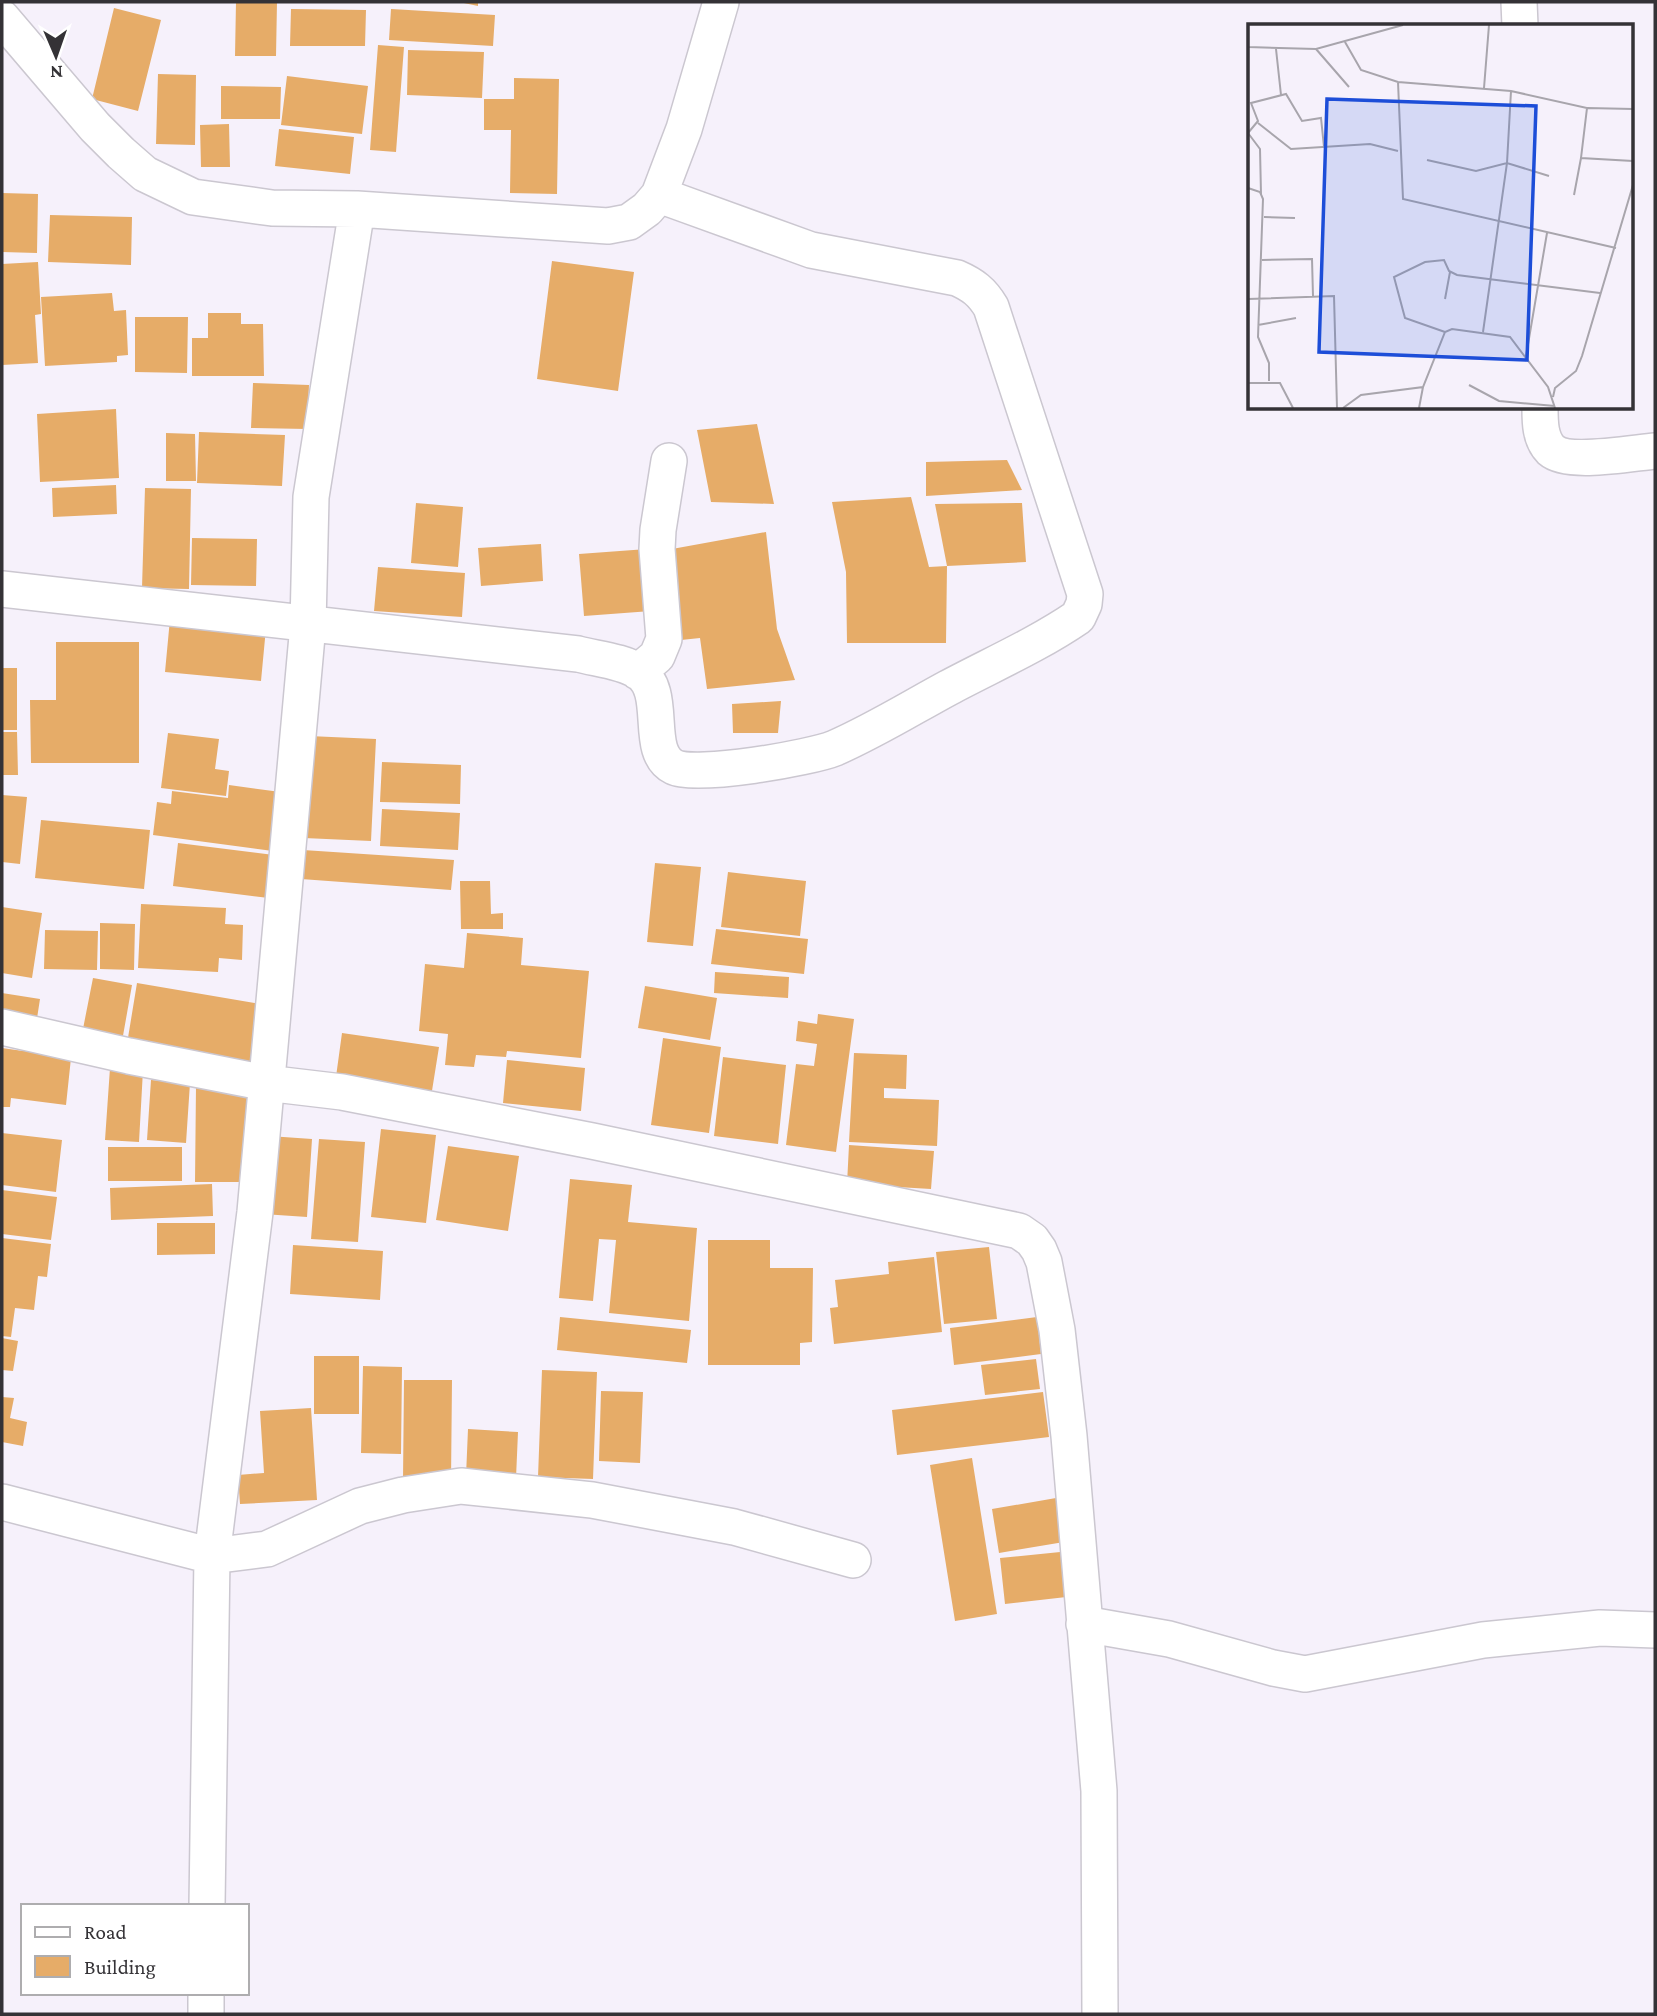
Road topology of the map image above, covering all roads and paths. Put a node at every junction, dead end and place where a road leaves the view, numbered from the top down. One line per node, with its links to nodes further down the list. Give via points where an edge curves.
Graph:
1 (721, 2): 5 (street, via 684,130)
2 (1519, 2): 3 (street)
3 (1520, 24)
4 (3, 26): 6 (street, via 95,127 145,174 193,197 272,208)
5 (659, 195): 6 (street, via 629,222 608,226); 12 (street, via 811,250 957,278 984,294 1085,594 1078,617 834,749 749,766 686,770 665,761 652,692)
6 (357, 209): 11 (street, via 311,497)
7 (1540, 410): 8 (street, via 1543,436 1561,456)
8 (1655, 451)
9 (669, 461): 12 (street, via 657,549 664,639 657,656)
10 (2, 589): 11 (street)
11 (308, 625): 12 (street, via 578,654); 14 (street)
12 (638, 671)
13 (2, 1027): 14 (street)
14 (266, 1083): 16 (street, via 255,1212); 18 (street, via 342,1092 592,1140 1019,1231 1032,1240 1044,1262 1057,1329)
15 (2, 1502): 16 (street)
16 (212, 1556): 17 (street, via 267,1549 360,1506 461,1486 617,1504 734,1527); 20 (street)
17 (853, 1560)
18 (1084, 1624): 19 (street, via 1169,1639 1305,1674 1483,1640 1600,1628); 23 (street, via 1099,1791)
19 (1655, 1630)
20 (207, 1904)
21 (206, 1995): 22 (street)
22 (206, 2014)
23 (1100, 2014)

